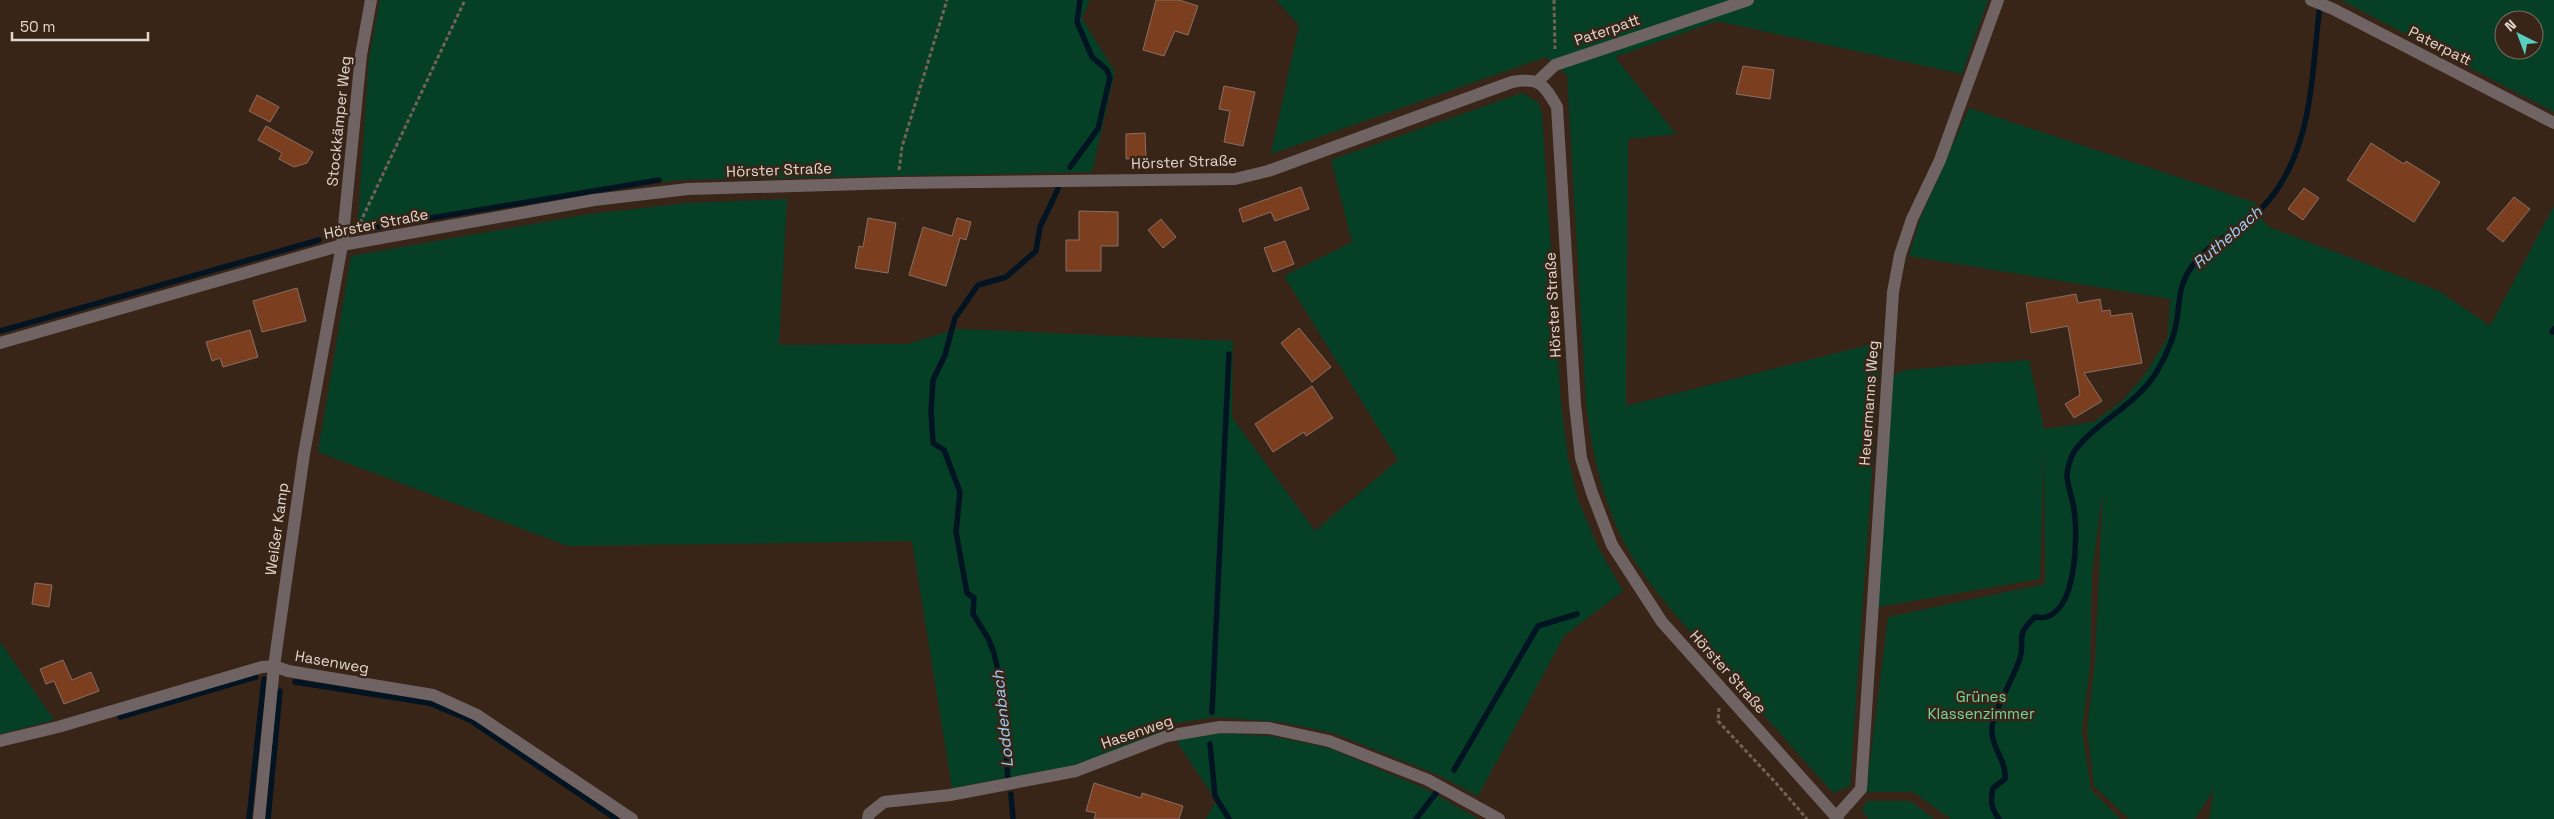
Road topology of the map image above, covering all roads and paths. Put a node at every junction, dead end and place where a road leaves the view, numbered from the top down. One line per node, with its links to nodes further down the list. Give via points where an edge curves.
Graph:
1 (371, 0): 13 (street, Stockkämper Weg, via 361,55)
2 (465, 0): 12 (path)
3 (948, 0): 11 (path, via 902,147)
4 (1554, 0): 8 (path)
5 (1748, 0): 8 (street, Paterpatt)
6 (1998, 0): 18 (street, Heuermanns Weg, via 1940,160 1912,220 1900,255 1893,292 1888,356 1861,789)
7 (2311, 0): 10 (street, Paterpatt)
8 (1555, 65): 9 (street, Paterpatt)
9 (1538, 81): 11 (street, Hörster Straße, via 1512,82 1235,179); 16 (street, Hörster Straße, via 1548,90 1557,107 1581,458 1612,545 1634,582 1662,622)
10 (2554, 123)
11 (897, 183): 13 (street, Hörster Straße, via 688,188 594,200)
12 (360, 224)
13 (342, 245): 14 (street, Hörster Straße); 15 (street, Weißer Kamp, via 304,454)
14 (0, 343)
15 (274, 666): 17 (street, Hasenweg); 19 (street, Weißer Kamp); 20 (street, Hasenweg, via 433,695 477,715)
16 (1728, 696): 18 (street, Hörster Straße); 23 (path, via 1718,710 1718,721)
17 (0, 741)
18 (1837, 818)
19 (259, 819)
20 (632, 819)
21 (868, 819): 22 (street, Hasenweg, via 869,814 884,802 950,795 1076,771 1167,736 1220,728 1269,728 1329,741 1428,780)
22 (1499, 819)
23 (1807, 819)

